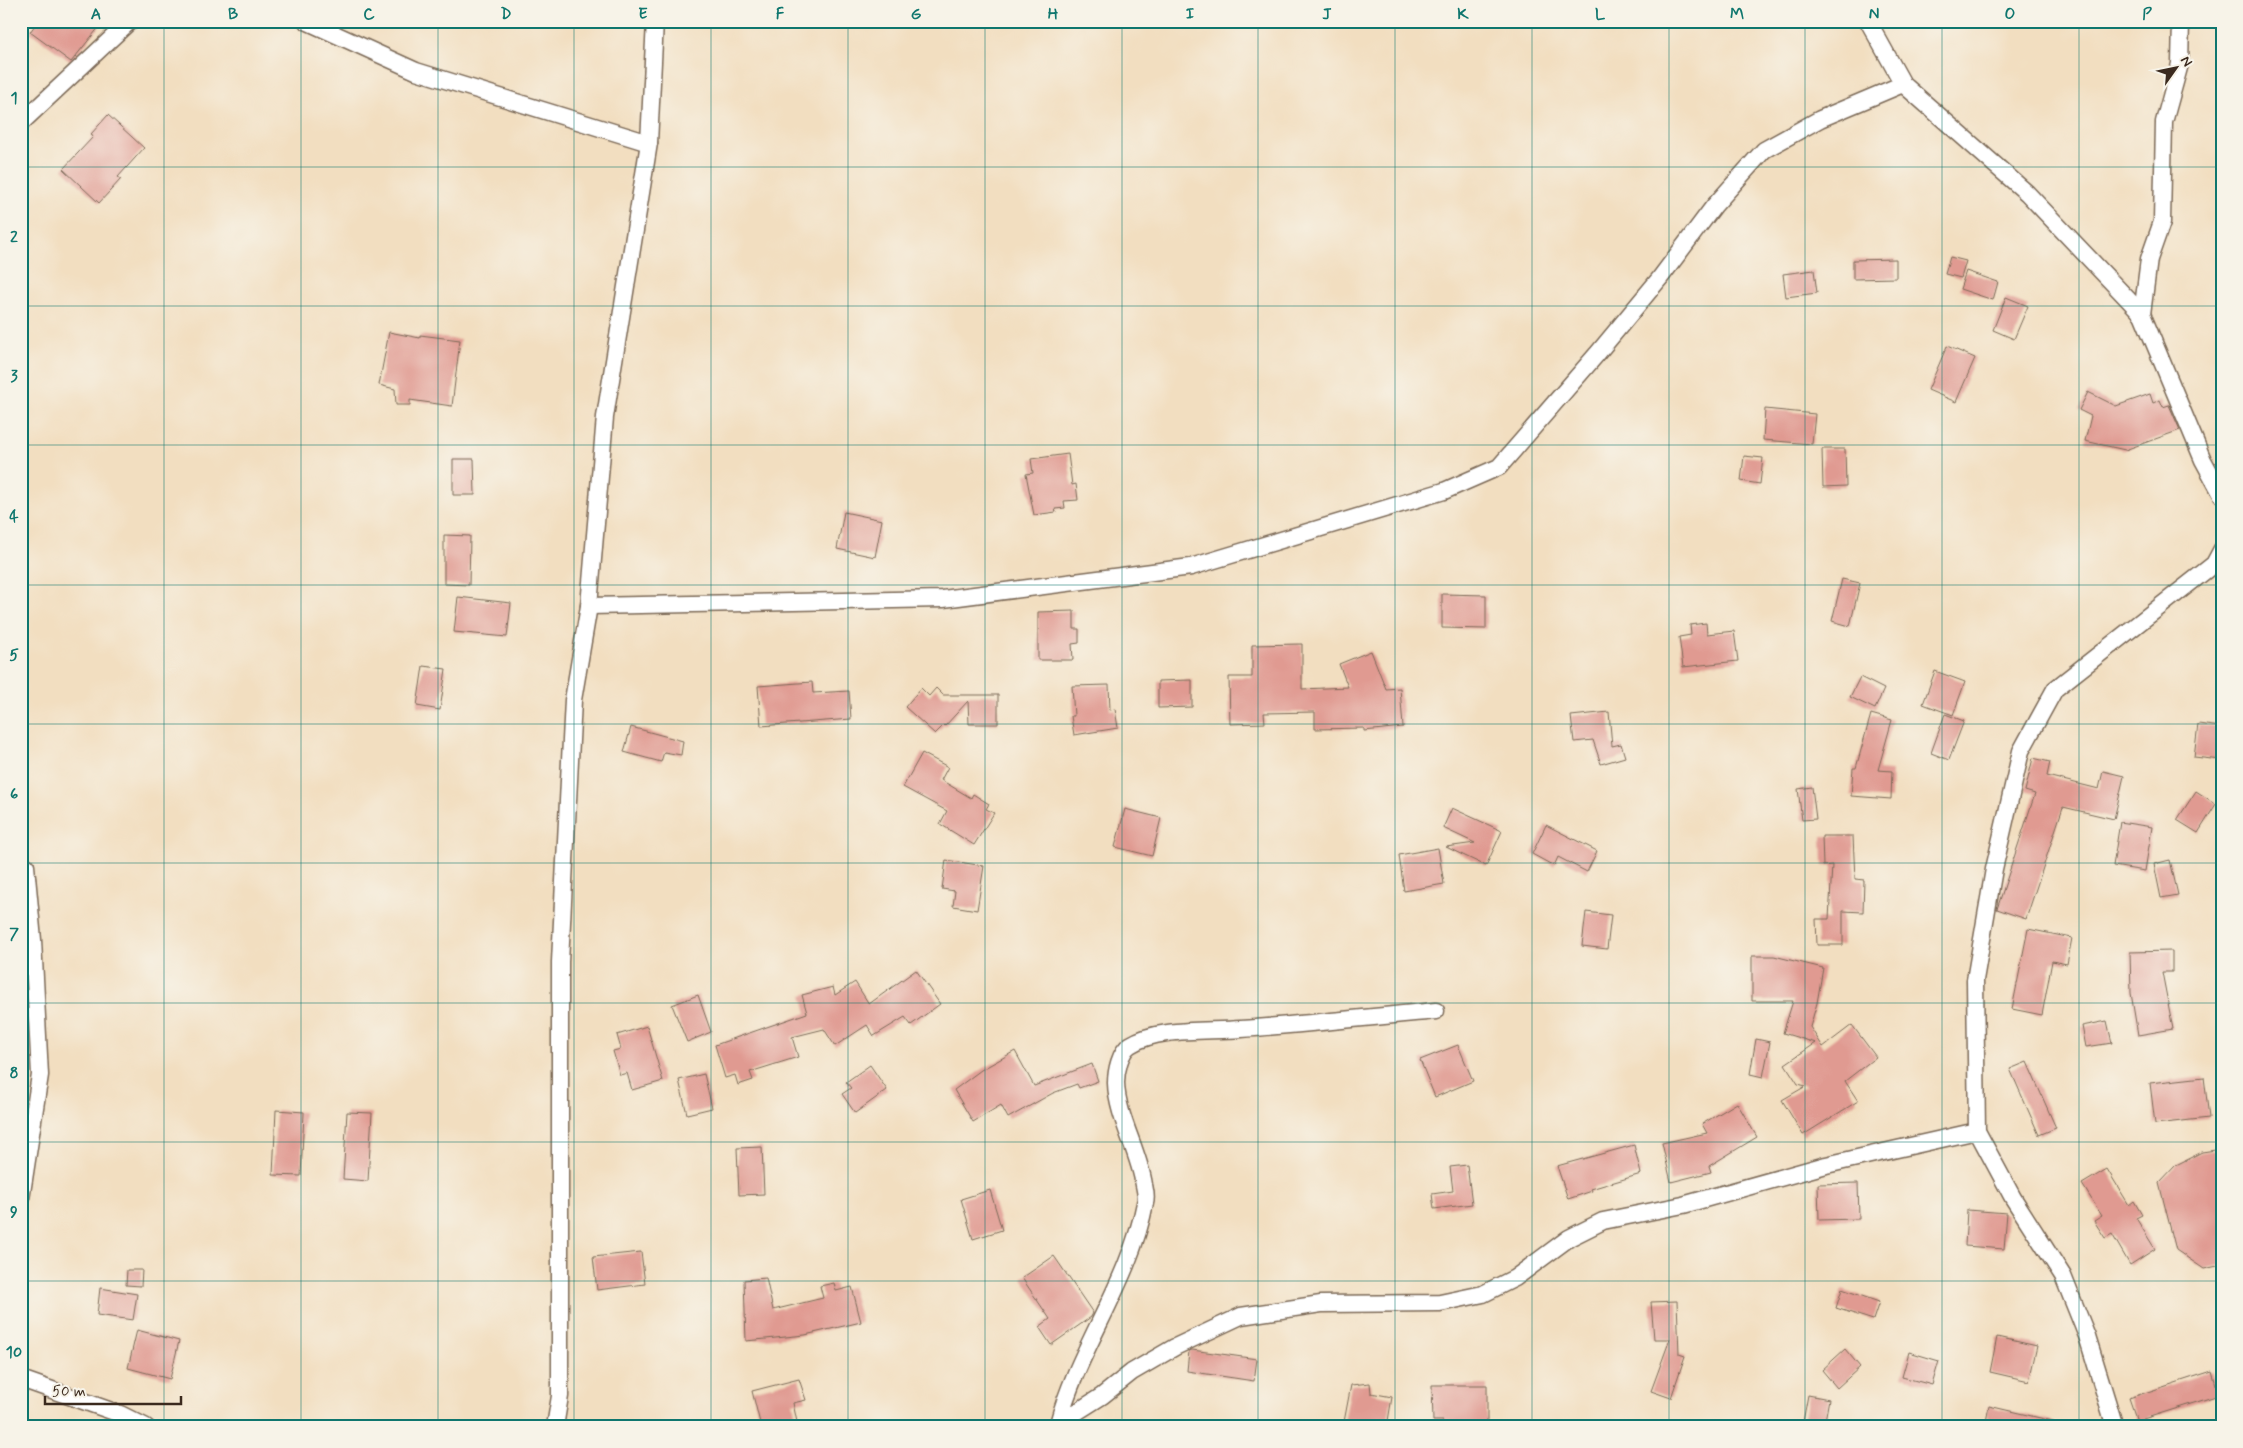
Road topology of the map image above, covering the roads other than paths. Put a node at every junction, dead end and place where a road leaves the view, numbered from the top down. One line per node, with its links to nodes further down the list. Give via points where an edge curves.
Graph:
1 (130, 21): 7 (street)
2 (306, 21): 8 (street, via 416,71)
3 (655, 21): 8 (street)
4 (1868, 21): 6 (street)
5 (2181, 21): 9 (street, via 2180,64 2164,122 2162,222 2149,259)
6 (1903, 84): 9 (street, via 2027,193); 12 (street, via 1820,118 1764,150 1714,206 1597,354 1499,467 1444,491 1191,567 943,599)
7 (21, 123)
8 (649, 143): 12 (street, via 605,417)
9 (2142, 314): 10 (street, via 2203,460)
10 (2222, 495)
11 (2222, 549): 15 (street, via 2214,564 2055,689 2021,751 1994,870 1975,980)
12 (589, 606): 20 (street, via 573,700 560,962 560,1396)
13 (26, 866): 16 (street, via 40,1076)
14 (1436, 1011): 18 (street, via 1240,1030 1150,1035 1128,1046 1119,1060 1116,1083 1126,1130 1141,1164 1146,1201 1105,1314 1066,1393)
15 (1977, 1131): 18 (street, via 1826,1165 1683,1205 1603,1220 1569,1238 1515,1278 1483,1294 1440,1302 1321,1304 1241,1316 1175,1347 1132,1372); 21 (street, via 2013,1198 2063,1276 2087,1336)
16 (21, 1199)
17 (21, 1379): 19 (street, via 120,1414)
18 (1056, 1426)
19 (146, 1427)
20 (555, 1427)
21 (2115, 1427)

